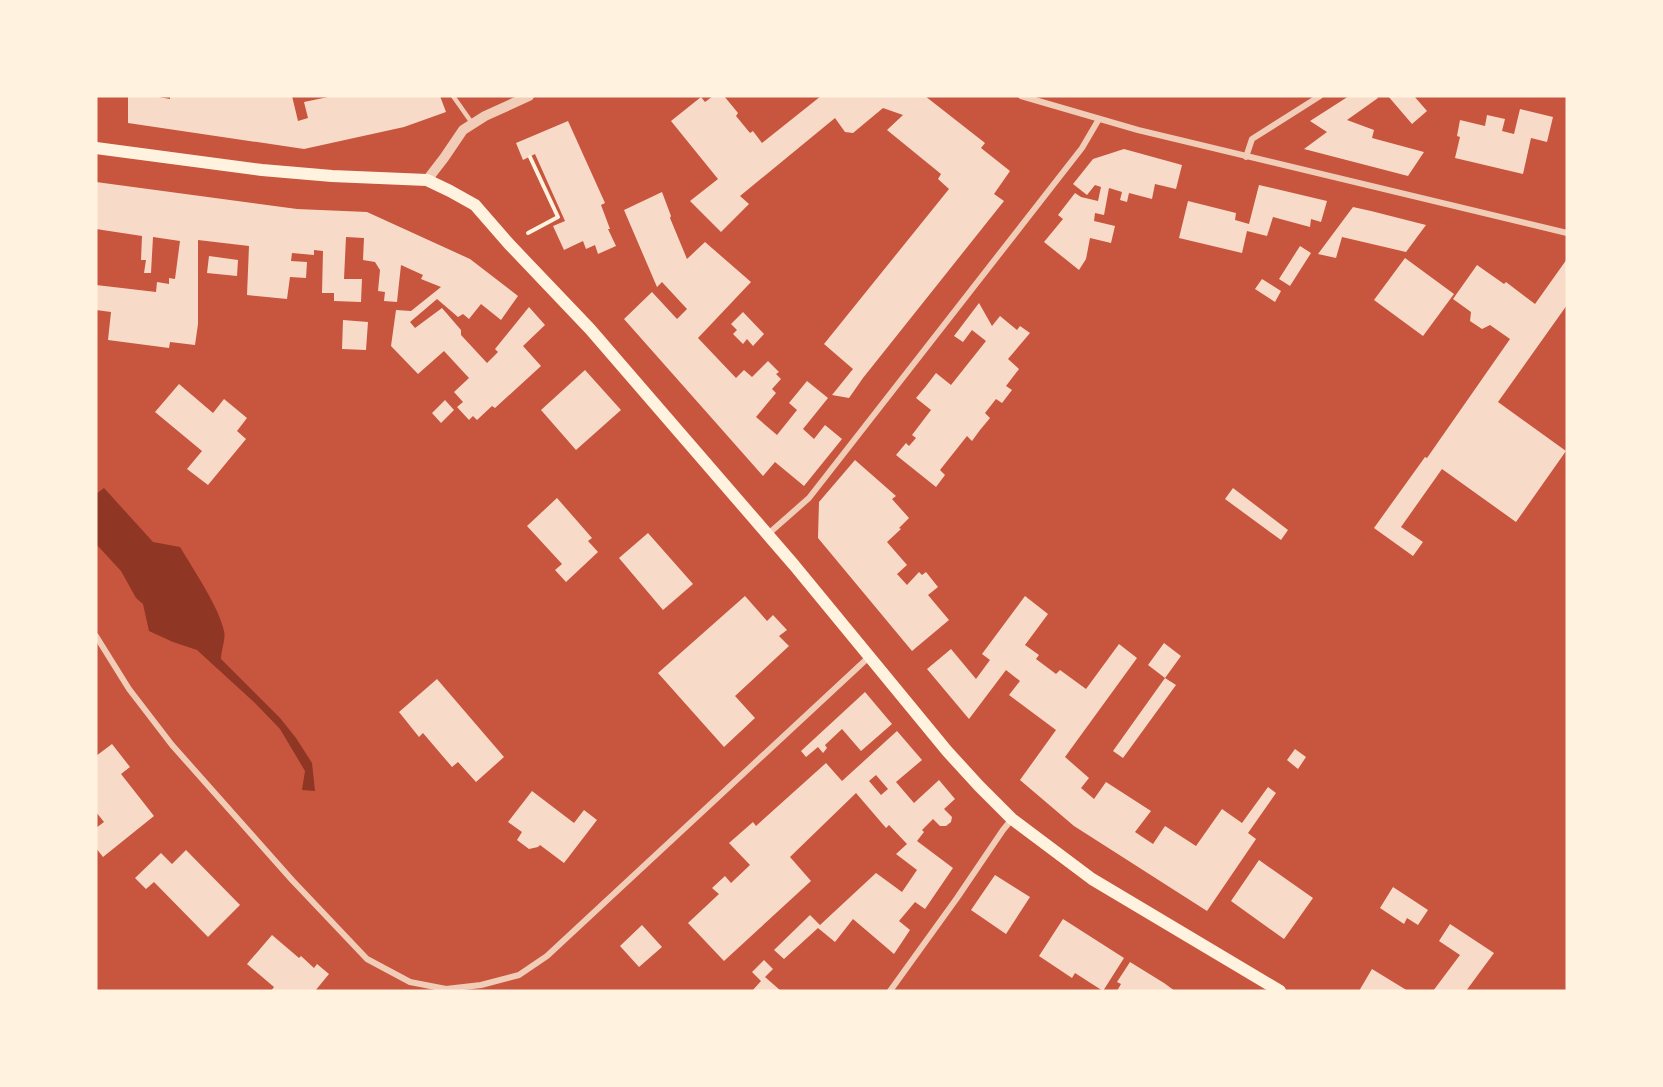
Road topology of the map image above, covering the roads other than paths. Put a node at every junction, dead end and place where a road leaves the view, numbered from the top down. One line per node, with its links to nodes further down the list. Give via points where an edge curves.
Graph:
1 (453, 96): 6 (lane)
2 (529, 96): 6 (street)
3 (1021, 96): 5 (street)
4 (1320, 96): 8 (street, via 1252,139)
5 (1099, 119): 8 (street); 11 (street, via 1082,148 809,498)
6 (471, 123): 9 (street)
7 (96, 148): 9 (main road, via 262,170)
8 (1246, 157): 10 (street)
9 (427, 180): 11 (main road, via 475,206 590,329)
10 (1567, 233)
11 (767, 535): 13 (main road)
12 (96, 636): 13 (street, via 129,689 172,745 367,959 410,982 446,989 519,975 547,956)
13 (870, 656): 14 (main road, via 947,751)
14 (1012, 819): 15 (street); 16 (main road, via 1092,879)
15 (890, 991)
16 (1280, 991)

